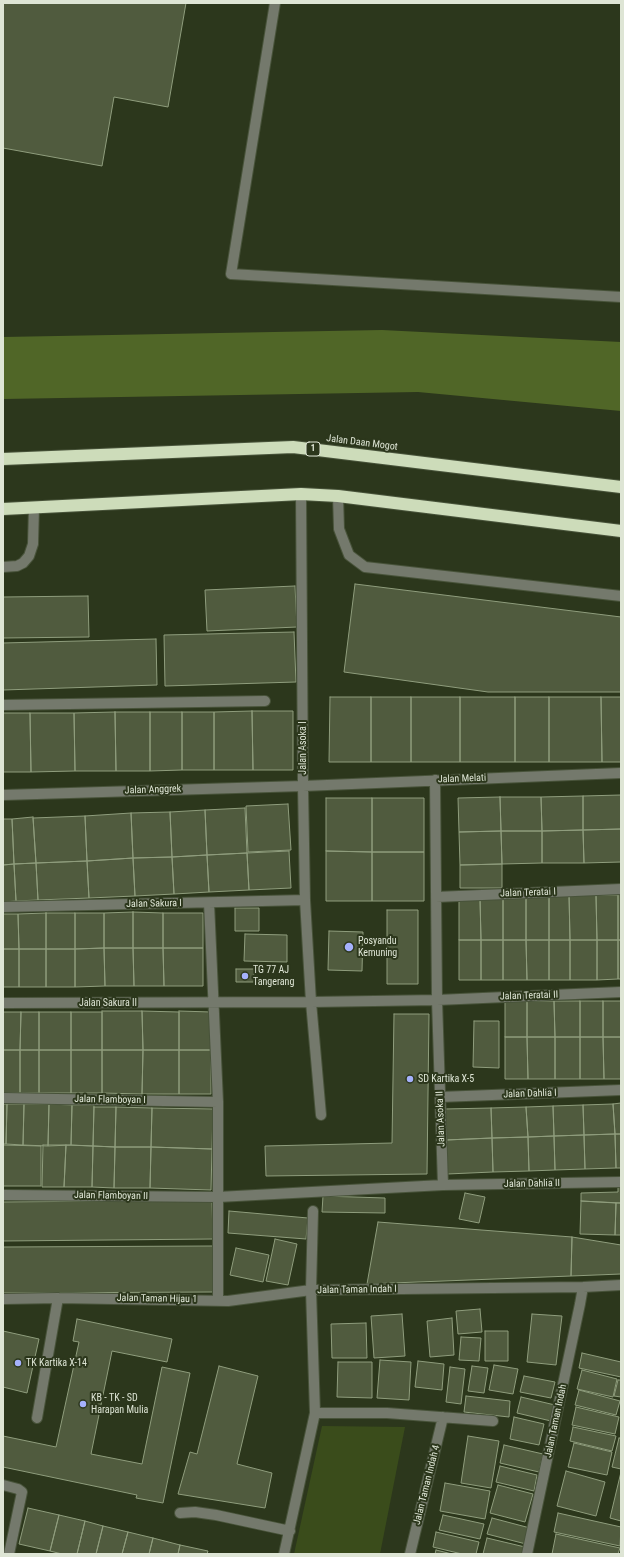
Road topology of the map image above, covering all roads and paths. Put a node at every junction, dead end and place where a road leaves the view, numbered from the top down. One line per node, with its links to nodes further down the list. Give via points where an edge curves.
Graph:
1 (275, 3): 2 (street, via 231,274)
2 (621, 297)
3 (3, 459): 4 (highway, Jalan Daan Mogot / 1, via 293,447)
4 (621, 487)
5 (301, 494): 6 (highway); 7 (highway); 16 (street, Jalan Asoka I)
6 (338, 496): 9 (highway); 11 (street, via 339,529 349,555 365,567)
7 (34, 507): 8 (highway); 10 (street, via 33,544 29,556 17,566)
8 (3, 509)
9 (621, 531)
10 (3, 566)
11 (621, 596)
12 (265, 701): 13 (street)
13 (3, 705)
14 (621, 773): 15 (street, Jalan Melati)
15 (435, 780): 16 (street, Jalan Melati); 19 (street, Jalan Asoka II)
16 (302, 786): 17 (street, Jalan Anggrek); 20 (street, Jalan Asoka I)
17 (3, 795)
18 (621, 889): 19 (street, Jalan Teratai I)
19 (436, 897): 24 (street, Jalan Asoka II)
20 (305, 900): 21 (street, Jalan Sakura I); 25 (street, Jalan Asoka I)
21 (209, 902): 22 (street, Jalan Sakura I); 27 (street)
22 (3, 907)
23 (621, 992): 24 (street, Jalan Teratai II)
24 (437, 1000): 25 (street); 29 (street, Jalan Asoka II)
25 (311, 1002): 27 (street); 32 (street, Jalan Asoka I)
26 (3, 1003): 27 (street, Jalan Sakura II)
27 (213, 1003): 31 (street)
28 (621, 1090): 29 (street, Jalan Dahlia I)
29 (440, 1097): 34 (street, Jalan Asoka II)
30 (3, 1098): 31 (street, Jalan Flamboyan I)
31 (218, 1102): 36 (street)
32 (321, 1115)
33 (621, 1182): 34 (street, Jalan Dahlia II)
34 (443, 1185): 36 (street)
35 (3, 1195): 36 (street, Jalan Flamboyan II)
36 (218, 1197): 43 (street)
37 (313, 1211): 40 (street)
38 (621, 1285): 39 (street, Jalan Taman Indah I)
39 (583, 1287): 40 (street, Jalan Taman Indah I); 54 (street, Jalan Taman Indah)
40 (311, 1290): 43 (street, Jalan Taman Hijau 1, via 233,1301); 44 (street, Jalan Taman Indah I)
41 (58, 1298): 42 (street, Jalan Taman Hijau 1); 43 (street, Jalan Taman Hijau 1); 46 (street)
42 (3, 1299)
43 (218, 1300)
44 (315, 1413): 45 (street, via 387,1413); 50 (street, Jalan Taman Indah I)
45 (443, 1417): 47 (street); 53 (street, Jalan Taman Indah 4)
46 (37, 1418)
47 (493, 1421)
48 (3, 1485): 51 (street, via 22,1492)
49 (180, 1513): 50 (street, via 216,1515)
50 (290, 1531): 52 (street, Jalan Taman Indah I)
51 (9, 1554)
52 (284, 1554)
53 (410, 1554)
54 (527, 1554)

